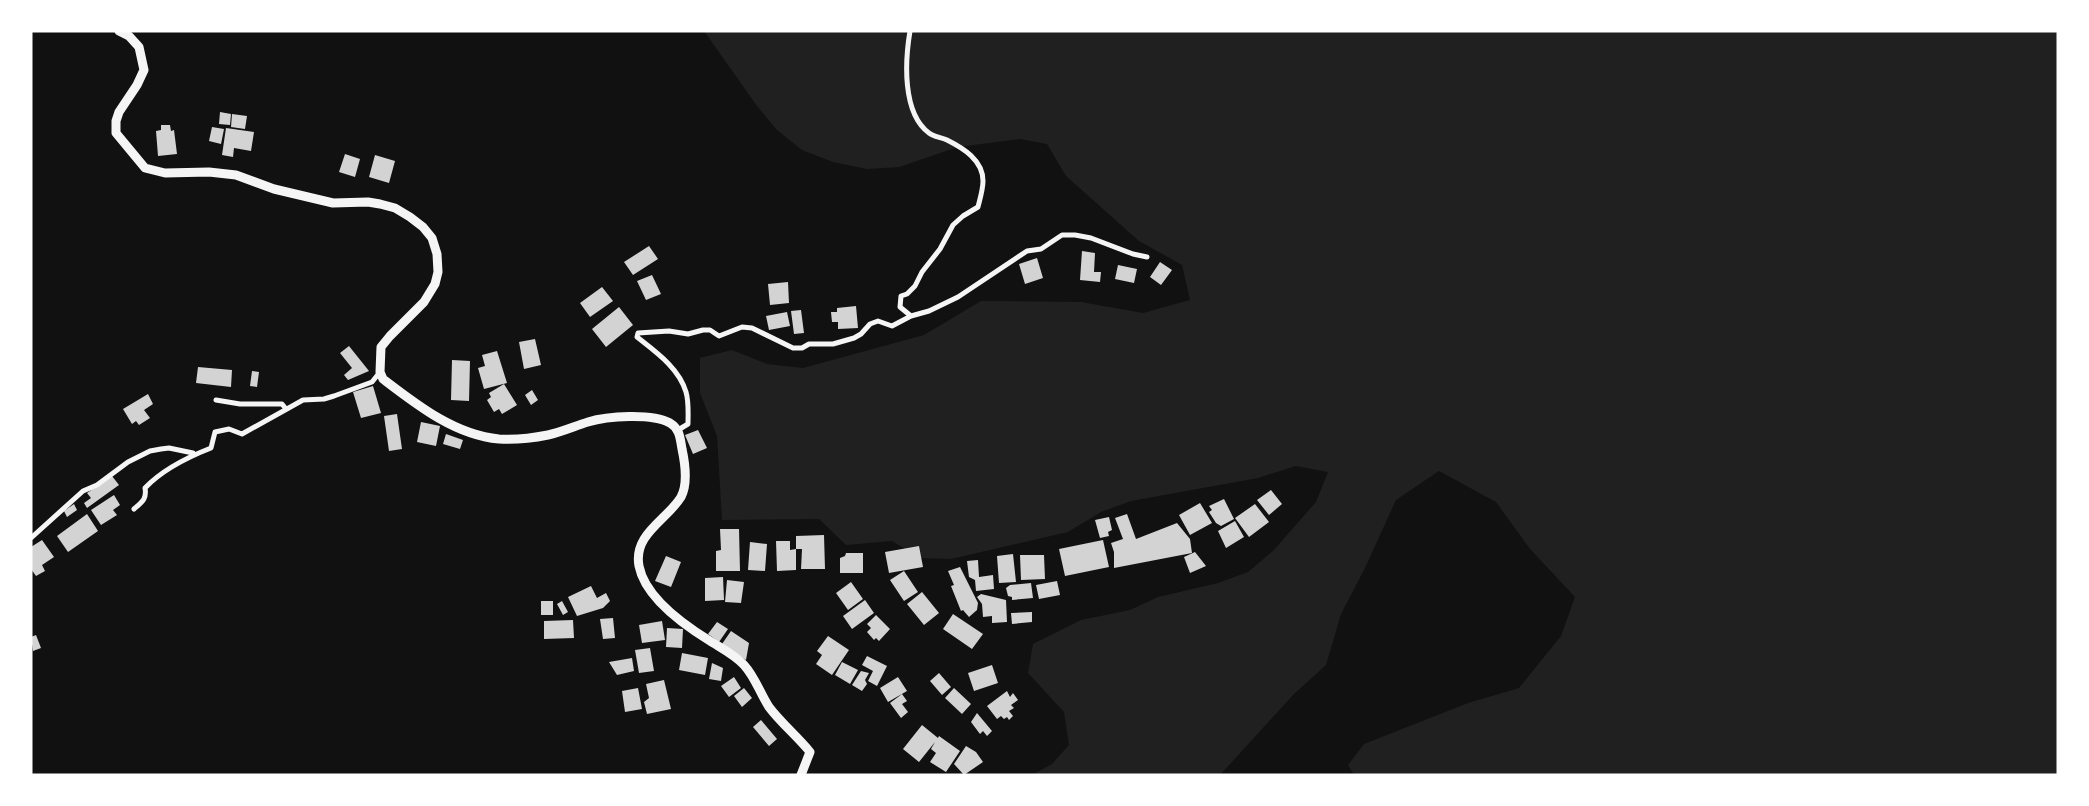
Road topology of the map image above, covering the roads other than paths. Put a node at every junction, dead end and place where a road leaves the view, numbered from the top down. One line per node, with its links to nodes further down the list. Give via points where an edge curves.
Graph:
1 (120, 31): 5 (street, via 139,46 144,70 138,85 119,112 116,133 145,168 165,173 209,172 236,176 333,203 380,204 410,217 432,238 437,254 435,284 424,302 381,347)
2 (910, 31): 4 (street, via 907,79 913,114 930,134 970,154 979,164 984,180 978,207 954,225 915,286 901,296 900,307)
3 (1147, 257): 4 (street, via 1091,238 1062,236 1041,250 1027,251 958,297)
4 (911, 316): 8 (street, via 892,326 878,321 870,324 854,338 833,344 809,344 802,348 793,348 752,328 742,327 719,336 710,330 688,334 669,331 638,333 636,337 659,353 674,370 686,391 688,424)
5 (380, 372): 7 (street, via 372,382 358,388 324,399 303,400); 8 (street, via 383,379 426,411 453,425 500,439 548,435 601,418 637,416 656,418)
6 (216, 400): 7 (street, via 240,404 282,404)
7 (286, 408): 9 (street, via 242,434 229,429 215,432 211,448)
8 (678, 430): 12 (street, via 685,486 680,498 647,534 640,548 640,573 660,603 686,625 744,664 769,706 810,752)
9 (201, 452): 10 (street, via 172,466 151,482 145,488 144,500); 11 (street, via 189,454 168,448 150,451 128,462 83,491)
10 (134, 509)
11 (31, 538)
12 (800, 775)

